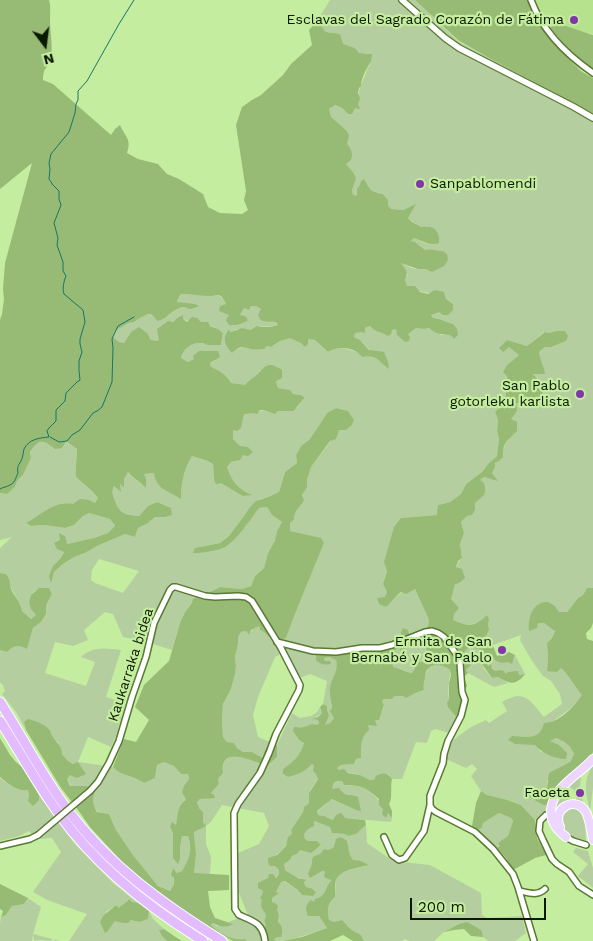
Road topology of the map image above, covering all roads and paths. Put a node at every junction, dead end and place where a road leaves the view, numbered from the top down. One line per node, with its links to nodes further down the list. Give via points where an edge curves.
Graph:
1 (402, 0): 4 (street, via 459,48)
2 (530, 0): 3 (street, via 550,34 576,62)
3 (593, 74)
4 (593, 118)
5 (277, 642): 9 (street, via 314,651 336,652 380,648 432,631 448,642 460,664 465,700 448,741); 15 (street, Kaukarraka bidea, bridge, via 252,601 246,597 205,596 173,587 154,623 119,741 98,782 38,835); 21 (street, Kaukarraka bidea, via 297,677 299,690 260,772 234,814 235,909 239,916 254,921 261,928)
6 (0, 702): 20 (highway, via 55,792 93,841 146,890)
7 (0, 721): 19 (highway, via 51,803 86,848 140,898)
8 (593, 759): 10 (main road, via 558,793)
9 (430, 805): 11 (street, via 424,831 405,858 399,860 394,857); 17 (street, via 436,812 483,839 512,874)
10 (551, 813): 12 (main road, via 554,825); 18 (street, via 540,821 542,840 552,859)
11 (384, 837)
12 (566, 837): 13 (main road, via 558,824 558,817 562,809 575,804 586,813); 14 (street)
13 (593, 840)
14 (586, 845)
15 (0, 846)
16 (545, 889): 17 (street, via 537,894)
17 (520, 892): 22 (street)
18 (593, 896)
19 (203, 941)
20 (222, 941)
21 (265, 941)
22 (534, 941)

